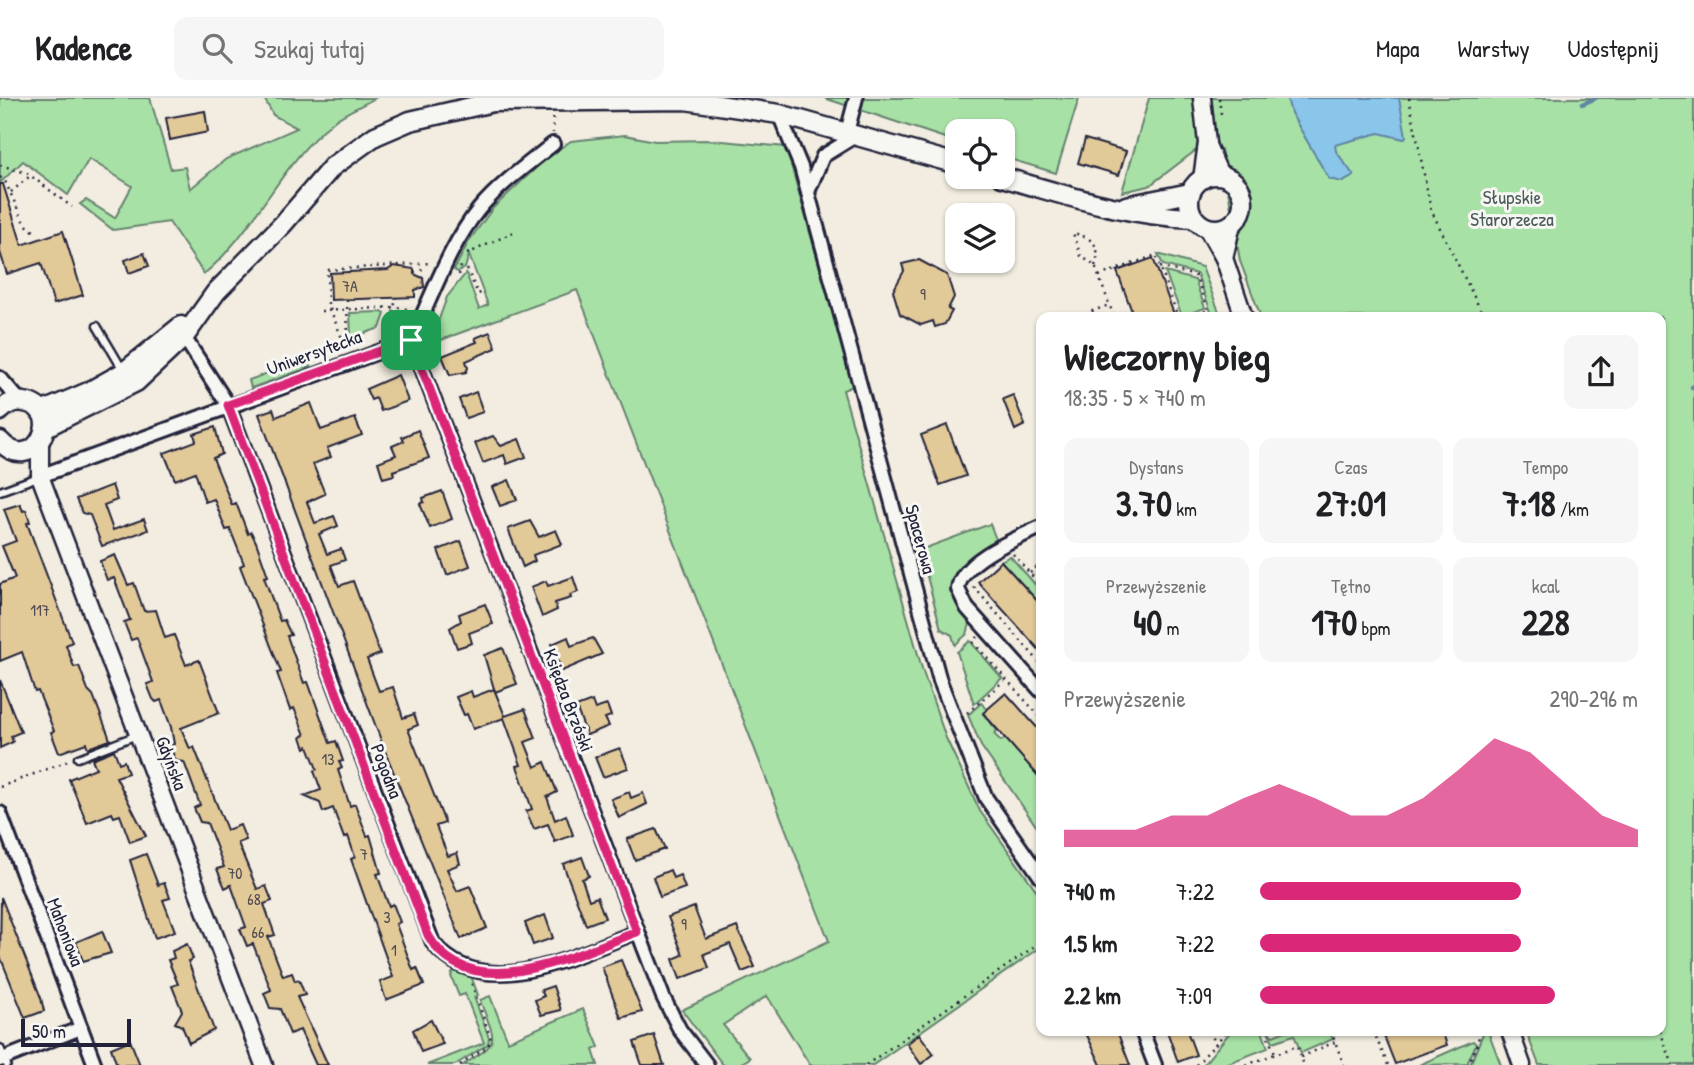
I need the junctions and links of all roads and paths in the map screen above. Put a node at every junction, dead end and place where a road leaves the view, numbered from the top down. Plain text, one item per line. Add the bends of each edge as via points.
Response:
1 (856, 98) edge
2 (1202, 98) edge
3 (1409, 98) edge
4 (685, 99) edge
5 (552, 101) junction
6 (779, 114) junction
7 (852, 134) junction
8 (1206, 143) junction
9 (553, 144) joint
10 (945, 161) edge
11 (1, 165) edge
12 (0, 171) edge
13 (1220, 175) junction
14 (30, 176) junction
15 (0, 177) edge
16 (1015, 180) edge
17 (1196, 186) junction
18 (10, 192) junction
19 (807, 192) junction
20 (72, 207) dead end
21 (1119, 208) junction
22 (1200, 223) junction
23 (1232, 224) junction
24 (514, 232) dead end
25 (36, 233) dead end
26 (1224, 258) junction
27 (1095, 266) junction
28 (1160, 267) junction
29 (467, 269) dead end
30 (414, 272) dead end
31 (459, 275) dead end
32 (1098, 276) junction
33 (483, 292) dead end
34 (396, 298) dead end
35 (347, 300) dead end
36 (1109, 305) junction
37 (205, 306) junction
38 (397, 307) junction
39 (407, 309) dead end
40 (347, 310) junction
41 (1208, 310) joint
42 (321, 311) dead end
43 (330, 311) junction
44 (1090, 312) edge
45 (1112, 312) edge
46 (1176, 312) edge
47 (1203, 312) edge
48 (1242, 312) edge
49 (1482, 312) edge
50 (97, 326) dead end
51 (391, 326) dead end
52 (184, 337) junction
53 (411, 340) junction
54 (124, 372) junction
55 (0, 378) edge
56 (20, 401) junction
57 (228, 405) junction
58 (0, 411) edge
59 (42, 427) junction
60 (5, 445) edge
61 (40, 476) junction
62 (0, 491) edge
63 (1036, 529) edge
64 (1010, 550) dead end
65 (1036, 568) edge
66 (1030, 573) junction
67 (1036, 580) edge
68 (969, 582) dead end
69 (986, 629) junction
70 (1036, 658) edge
71 (1006, 679) junction
72 (1036, 685) edge
73 (1036, 712) edge
74 (964, 715) dead end
75 (139, 735) junction
76 (78, 758) joint
77 (0, 787) edge
78 (0, 813) edge
79 (1036, 870) edge
80 (637, 932) junction
81 (1036, 946) edge
82 (468, 973) dead end
83 (81, 1028) junction
84 (1144, 1036) edge
85 (1212, 1036) edge
86 (1223, 1036) edge
87 (1267, 1036) edge
88 (1333, 1036) edge
89 (1375, 1036) edge
90 (1478, 1036) edge
91 (1512, 1036) edge
92 (1662, 1036) edge
93 (1335, 1042) junction
94 (1216, 1045) junction
95 (1275, 1054) junction
96 (1301, 1057) junction
97 (3, 1058) edge
98 (95, 1065) edge
99 (264, 1065) edge
100 (460, 1065) edge
101 (707, 1065) edge
102 (866, 1065) edge
103 (1155, 1065) edge
104 (1196, 1065) edge
105 (1245, 1065) edge
106 (1304, 1065) edge
107 (1344, 1065) edge
108 (1388, 1065) edge
109 (1468, 1065) edge
110 (1522, 1065) edge
111 (1673, 1065) edge

1 - 7 street
2 - 8 street
3 - 49 path via 1431,210
4 - 5 main road
4 - 6 main road
5 - 9 path
5 - 37 main road via 493,102 410,121 375,136 332,167
6 - 7 main road
6 - 19 street, Spacerowa
7 - 10 main road
7 - 19 street via 823,156
8 - 13 street
8 - 17 street
9 - 53 street via 479,209
11 - 12 path
11 - 14 path
13 - 17 main road
13 - 23 main road via 1241,191 1242,210
14 - 18 path
14 - 20 path
15 - 18 path
16 - 21 main road
17 - 21 main road
17 - 22 main road via 1189,201
18 - 25 path via 24,223
19 - 79 street, Spacerowa via 940,681 986,798
21 - 22 main road
22 - 23 main road via 1216,230
22 - 26 street
23 - 26 street
24 - 31 path via 469,251
26 - 48 street
27 - 27 path via 1081,257 1073,233 1094,243 1098,253
27 - 32 path
28 - 32 path via 1156,255
28 - 41 path via 1196,276
28 - 46 path
29 - 33 path via 478,294
30 - 43 path via 431,263 327,270
32 - 36 path
34 - 38 path
35 - 40 path
36 - 44 path
36 - 45 path
37 - 52 main road
37 - 54 main road
38 - 39 path
38 - 40 path
38 - 51 path
40 - 43 path
40 - 43 path via 346,343
41 - 47 path
42 - 43 path
50 - 54 lane
52 - 57 street, Pogodna
52 - 59 main road via 136,382
53 - 57 street, Uniwersytecka
53 - 80 street, Księdza Brzóski
54 - 59 main road
55 - 56 street
56 - 58 main road
56 - 59 main road via 28,402
57 - 61 street, Uniwersytecka
57 - 80 street, Pogodna via 432,943 469,968 520,972
59 - 60 main road via 25,452
59 - 61 street, Gdyńska
60 - 61 street, Gdyńska
61 - 62 lane
61 - 75 street, Gdyńska
63 - 69 street via 996,548 959,583 962,602
64 - 66 path
65 - 66 path
66 - 67 path
68 - 70 path
69 - 71 path via 973,642
69 - 72 street
71 - 73 path
71 - 74 path
75 - 76 lane
75 - 99 street, Gdyńska
76 - 77 path
78 - 83 street, Mahoniowa
80 - 101 street, Księdza Brzóski via 680,1030
81 - 102 path
82 - 100 path via 491,1039
83 - 97 street
83 - 98 street, Mahoniowa
84 - 103 street
85 - 94 path
86 - 94 path
87 - 95 path
88 - 93 path
89 - 108 path
90 - 109 path
91 - 110 street
92 - 111 path
93 - 96 path
93 - 107 path
94 - 104 path
95 - 96 path via 1297,1046
95 - 105 path
96 - 106 path

